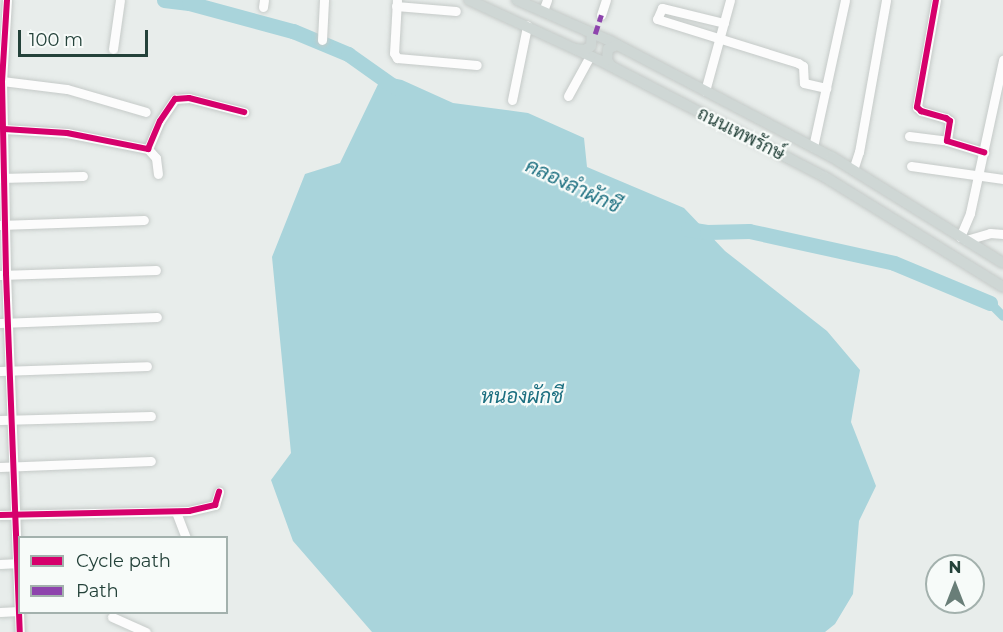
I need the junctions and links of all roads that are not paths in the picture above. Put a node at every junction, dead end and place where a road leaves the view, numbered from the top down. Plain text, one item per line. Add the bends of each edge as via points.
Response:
1 (7, 0) edge
2 (120, 0) edge
3 (324, 0) edge
4 (469, 0) edge
5 (518, 0) edge
6 (547, 0) edge
7 (606, 0) edge
8 (730, 0) edge
9 (845, 0) edge
10 (886, 0) edge
11 (936, 0) edge
12 (397, 3) edge
13 (456, 11) dead end
14 (543, 11) junction
15 (601, 15) dead end
16 (724, 23) junction
17 (527, 26) junction
18 (592, 33) junction
19 (720, 38) junction
20 (322, 40) dead end
21 (617, 45) junction
22 (113, 49) dead end
23 (576, 49) junction
24 (590, 56) junction
25 (1003, 60) edge
26 (477, 64) dead end
27 (611, 66) junction
28 (2, 81) junction
29 (826, 88) junction
30 (705, 91) junction
31 (568, 96) dead end
32 (513, 100) dead end
33 (146, 112) dead end
34 (244, 112) dead end
35 (4, 129) junction
36 (909, 136) dead end
37 (947, 141) junction
38 (813, 147) junction
39 (148, 149) junction
40 (984, 152) junction
41 (911, 166) dead end
42 (853, 170) junction
43 (158, 174) dead end
44 (978, 175) junction
45 (82, 176) dead end
46 (2, 178) edge
47 (1003, 179) edge
48 (144, 220) dead end
49 (3, 225) edge
50 (1003, 234) edge
51 (963, 238) junction
52 (1003, 263) edge
53 (156, 270) dead end
54 (3, 275) edge
55 (1003, 287) edge
56 (157, 317) dead end
57 (4, 323) edge
58 (147, 366) dead end
59 (4, 371) edge
60 (151, 416) dead end
61 (0, 420) edge
62 (11, 420) junction
63 (151, 461) dead end
64 (12, 466) junction
65 (0, 467) edge
66 (219, 492) dead end
67 (176, 512) junction
68 (0, 515) edge
69 (15, 515) junction
70 (186, 536) edge
71 (18, 563) edge
72 (0, 564) edge
73 (18, 611) edge
74 (0, 612) edge
75 (19, 614) edge
76 (112, 617) dead end
77 (20, 632) edge
78 (146, 632) edge

1 - 28 street
2 - 22 street
3 - 20 street
4 - 17 main road, ถนนเทพรักษ์
5 - 14 main road, ถนนเทพรักษ์
6 - 14 street
7 - 15 street
8 - 16 street
9 - 29 street
10 - 42 street
11 - 37 street via 917,107 950,121
12 - 13 street
12 - 26 street via 397,58
14 - 18 main road, ถนนเทพรักษ์
16 - 19 street
16 - 19 street via 662,8 658,18
17 - 23 main road, ถนนเทพรักษ์
17 - 32 street
18 - 21 main road, ถนนเทพรักษ์
18 - 23 main road via 591,46
19 - 29 street via 801,64 804,83
19 - 30 street
21 - 27 main road via 608,49
21 - 30 main road, ถนนเทพรักษ์
23 - 24 main road, ถนนเทพรักษ์
24 - 27 main road, ถนนเทพรักษ์
24 - 31 street
25 - 40 street
27 - 55 main road, ถนนเทพรักษ์ via 825,177
28 - 33 street via 68,89
28 - 35 street
29 - 38 street
30 - 38 main road, ถนนเทพรักษ์
34 - 39 street via 189,98 175,99
35 - 39 street via 67,133
35 - 46 street
36 - 37 street
37 - 40 street
38 - 42 main road, ถนนเทพรักษ์
39 - 43 street via 156,158
40 - 44 street
41 - 44 street
42 - 51 main road, ถนนเทพรักษ์
44 - 47 street
44 - 51 street
45 - 46 street
46 - 49 street
48 - 49 street
49 - 54 street
50 - 51 street
51 - 52 main road, ถนนเทพรักษ์
53 - 54 street
54 - 57 street
56 - 57 street
57 - 59 street
58 - 59 street
59 - 62 street
60 - 62 street
61 - 62 street
62 - 64 street
63 - 64 street
64 - 65 street
64 - 69 street
66 - 67 street via 217,503 211,508
67 - 69 street
67 - 70 street
68 - 69 street
69 - 71 street
71 - 72 street
73 - 74 street
75 - 77 street
76 - 78 street

